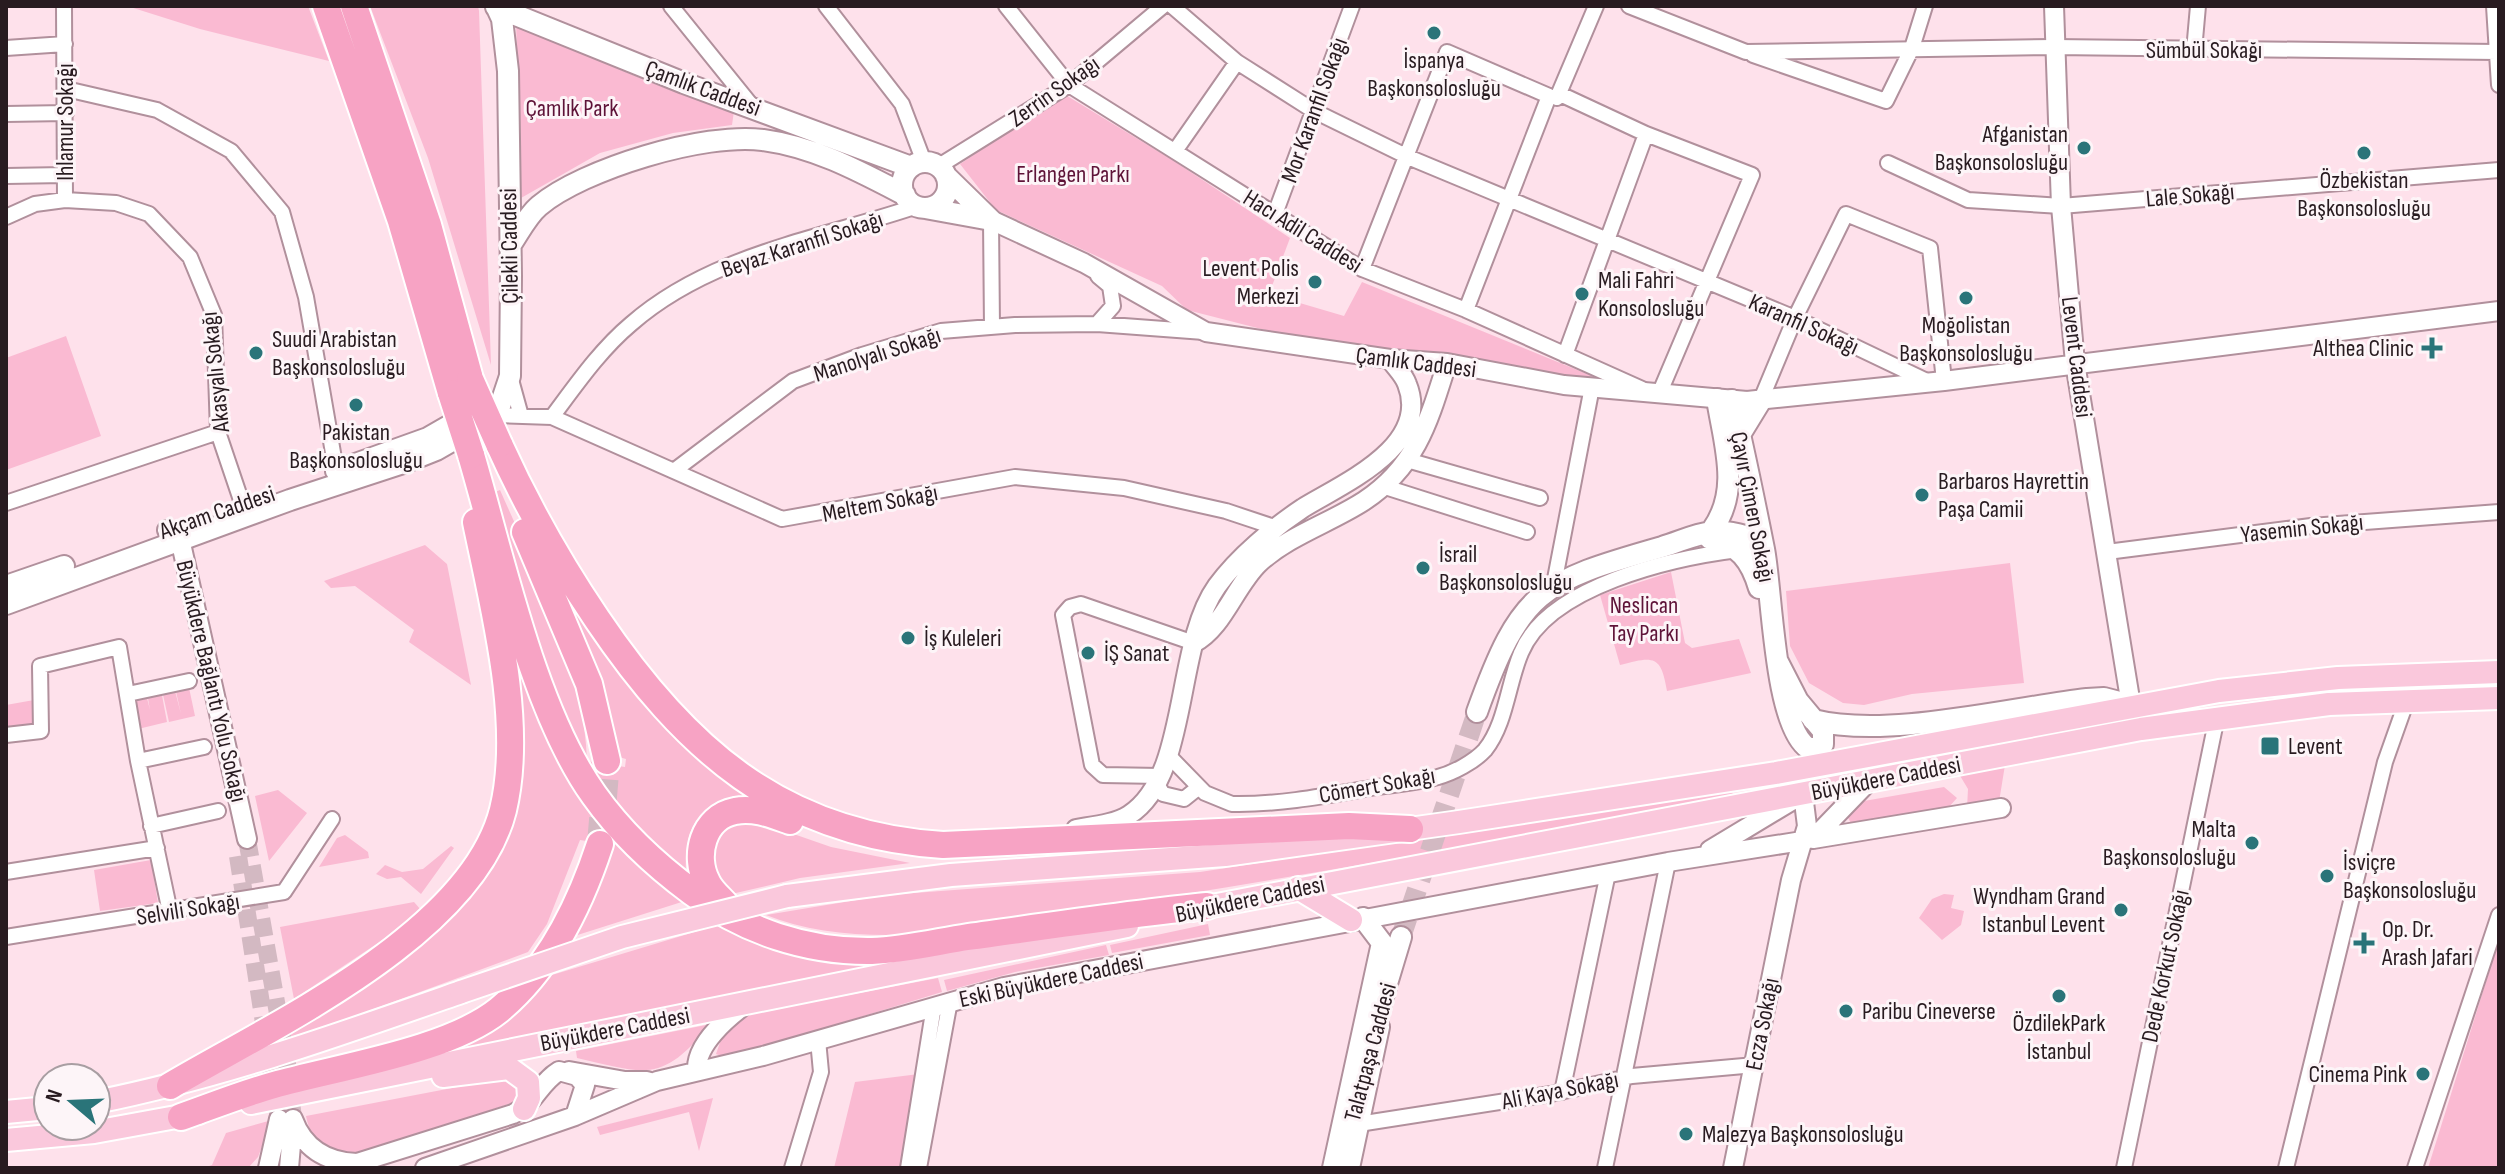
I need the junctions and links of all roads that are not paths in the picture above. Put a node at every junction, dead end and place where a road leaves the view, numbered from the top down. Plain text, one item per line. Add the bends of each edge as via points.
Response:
1 (64, 6) edge
2 (326, 6) edge
3 (354, 6) edge
4 (496, 6) edge
5 (671, 6) edge
6 (826, 6) edge
7 (1006, 6) edge
8 (1163, 6) edge
9 (1172, 6) edge
10 (1352, 6) edge
11 (1596, 6) edge
12 (1629, 6) edge
13 (1925, 6) edge
14 (2054, 6) edge
15 (2198, 6) edge
16 (2494, 6) edge
17 (65, 44) junction
18 (2054, 47) junction
19 (6, 48) edge
20 (1912, 48) junction
21 (2194, 51) junction
22 (1746, 52) junction
23 (2497, 52) junction
24 (1237, 62) junction
25 (1069, 85) junction
26 (2499, 85) edge
27 (66, 89) junction
28 (1555, 95) junction
29 (751, 105) junction
30 (1314, 111) junction
31 (66, 113) junction
32 (6, 114) edge
33 (1646, 134) junction
34 (1175, 151) junction
35 (1408, 157) junction
36 (1888, 163) dead end
37 (930, 168) junction
38 (2499, 170) edge
39 (65, 175) junction
40 (6, 176) edge
41 (65, 200) junction
42 (1509, 202) junction
43 (916, 203) junction
44 (2061, 206) junction
45 (502, 207) junction
46 (538, 207) junction
47 (1275, 214) junction
48 (6, 217) edge
49 (991, 220) junction
50 (1606, 242) junction
51 (510, 246) junction
52 (1084, 263) junction
53 (1362, 269) junction
54 (1706, 282) junction
55 (1466, 310) junction
56 (2499, 311) edge
57 (1795, 318) junction
58 (1097, 324) junction
59 (992, 327) junction
60 (1206, 332) junction
61 (1565, 355) junction
62 (1390, 359) junction
63 (1447, 363) junction
64 (2075, 363) junction
65 (510, 376) junction
66 (1937, 382) junction
67 (461, 386) junction
68 (1592, 387) junction
69 (1652, 391) junction
70 (1724, 399) junction
71 (1760, 402) junction
72 (497, 415) junction
73 (521, 416) junction
74 (552, 417) junction
75 (218, 432) junction
76 (1741, 433) junction
77 (1395, 443) junction
78 (432, 444) junction
79 (481, 450) junction
80 (1407, 460) junction
81 (336, 470) junction
82 (675, 470) junction
83 (1382, 486) junction
84 (1540, 498) dead end
85 (6, 503) edge
86 (242, 503) junction
87 (2499, 512) edge
88 (1277, 528) junction
89 (1712, 530) junction
90 (1527, 532) dead end
91 (172, 537) junction
92 (1295, 538) junction
93 (1686, 540) junction
94 (1739, 550) junction
95 (2107, 552) junction
96 (1766, 566) junction
97 (1554, 584) junction
98 (6, 586) edge
99 (6, 603) edge
100 (1769, 619) junction
101 (1194, 643) junction
102 (1778, 662) junction
103 (2499, 672) edge
104 (189, 681) dead end
105 (128, 694) junction
106 (2499, 698) edge
107 (2407, 700) junction
108 (2131, 705) junction
109 (1477, 712) tunnel mouth
110 (2217, 717) junction
111 (1813, 720) junction
112 (1795, 734) junction
113 (6, 735) edge
114 (204, 747) dead end
115 (1168, 755) junction
116 (138, 761) junction
117 (607, 761) tunnel mouth
118 (1776, 773) junction
119 (1159, 781) junction
120 (1869, 781) junction
121 (1199, 787) junction
122 (1803, 794) junction
123 (2001, 808) dead end
124 (218, 811) dead end
125 (332, 819) dead end
126 (151, 826) junction
127 (1410, 829) junction
128 (242, 840) tunnel mouth
129 (1808, 840) junction
130 (910, 843) junction
131 (600, 844) tunnel mouth
132 (943, 845) junction
133 (157, 848) junction
134 (1693, 858) junction
135 (1668, 862) junction
136 (6, 872) edge
137 (1608, 873) junction
138 (1298, 888) junction
139 (1207, 906) junction
140 (170, 912) junction
141 (2499, 915) edge
142 (1357, 919) junction
143 (755, 928) junction
144 (6, 937) edge
145 (1401, 937) tunnel mouth
146 (748, 1003) junction
147 (942, 1003) junction
148 (1381, 1009) junction
149 (818, 1040) junction
150 (1755, 1065) junction
151 (399, 1071) junction
152 (568, 1071) junction
153 (697, 1071) junction
154 (1622, 1078) junction
155 (657, 1081) junction
156 (170, 1086) junction
157 (1562, 1092) junction
158 (112, 1099) edge
159 (524, 1109) junction
160 (32, 1110) edge
161 (6, 1112) edge
162 (575, 1116) junction
163 (181, 1117) junction
164 (286, 1119) junction
165 (1365, 1123) dead end
166 (6, 1140) edge
167 (268, 1168) edge
168 (289, 1168) edge
169 (425, 1168) edge
170 (792, 1168) edge
171 (908, 1168) edge
172 (919, 1168) edge
173 (1336, 1168) edge
174 (1349, 1168) edge
175 (1605, 1168) edge
176 (1733, 1168) edge
177 (2124, 1168) edge
178 (2286, 1168) edge
179 (2415, 1168) edge

1 - 17 street, Ihlamur Sokağı
2 - 67 highway
3 - 67 highway via 428,225
4 - 29 main road, Çamlık Caddesi
4 - 45 main road, Çilekli Caddesi via 508,71
5 - 29 street
6 - 37 street via 902,104
7 - 25 street, Hacı Adil Caddesi
8 - 25 street, Zerrin Sokağı
9 - 24 street, Karanfil Sokağı
10 - 30 street, Mor Karanfil Sokağı
11 - 28 street
12 - 22 street, Sümbül Sokağı
13 - 20 street
14 - 18 street, Levent Caddesi
15 - 21 street
16 - 23 street
17 - 19 street, Ihlamur Sokağı
17 - 27 street, Ihlamur Sokağı
18 - 20 street, Sümbül Sokağı
18 - 21 street, Sümbül Sokağı
18 - 44 street, Levent Caddesi
20 - 22 street, Sümbül Sokağı
20 - 22 street, Sümbül Sokağı via 1886,101
21 - 23 street, Sümbül Sokağı
23 - 26 street
24 - 30 street, Karanfil Sokağı
24 - 34 street
25 - 34 street, Hacı Adil Caddesi
25 - 37 street, Zerrin Sokağı
27 - 31 street, Ihlamur Sokağı
27 - 81 street via 157,110 231,151 282,212 306,297
28 - 33 street
28 - 35 street via 1447,52
28 - 42 street
29 - 37 main road, Çamlık Caddesi
30 - 35 street, Karanfil Sokağı
30 - 47 street, Mor Karanfil Sokağı
31 - 32 street
31 - 39 street, Ihlamur Sokağı
33 - 50 street
33 - 54 street via 1752,175
34 - 47 street, Hacı Adil Caddesi
35 - 42 street, Karanfil Sokağı
35 - 53 street
36 - 44 street, Lale Sokağı via 1968,200
37 - 43 main road via 902,183
37 - 43 main road via 944,197
37 - 49 main road, Çamlık Caddesi
38 - 44 street, Lale Sokağı
39 - 40 street
39 - 41 street, Ihlamur Sokağı
41 - 48 street, Akasyalı Sokağı via 35,204
41 - 75 street, Akasyalı Sokağı via 116,203 149,214 190,257 214,315
42 - 50 street, Karanfil Sokağı
42 - 55 street
43 - 46 main road, Çamlık Caddesi via 845,163 762,139 668,149 578,181
43 - 49 main road, Çamlık Caddesi
43 - 74 street, Beyaz Karanfil Sokağı via 758,253 694,280 631,323
44 - 64 street, Levent Caddesi
45 - 46 main road
45 - 51 main road, Çilekli Caddesi
45 - 78 main road, Çilekli Caddesi via 496,379 491,395
46 - 51 main road, Çamlık Caddesi
47 - 53 street, Hacı Adil Caddesi
49 - 52 street, Çamlık Caddesi
49 - 59 street
50 - 54 street, Karanfil Sokağı
50 - 61 street
51 - 65 main road, Çilekli Caddesi
52 - 58 street via 1110,286 1113,306
52 - 60 street, Çamlık Caddesi
53 - 55 street, Hacı Adil Caddesi
54 - 57 street, Karanfil Sokağı
54 - 69 street
55 - 61 street, Hacı Adil Caddesi
56 - 64 street
57 - 66 street, Karanfil Sokağı
57 - 66 street via 1846,214 1930,248
57 - 71 street
58 - 59 street, Manolyalı Sokağı
58 - 60 street, Manolyalı Sokağı
59 - 82 street, Manolyalı Sokağı via 941,331 793,381
60 - 62 street, Çamlık Caddesi
61 - 69 street, Hacı Adil Caddesi
62 - 63 street, Çamlık Caddesi
62 - 77 street via 1407,383 1411,402 1405,429
63 - 68 street, Çamlık Caddesi
63 - 80 street via 1426,432
64 - 66 street
64 - 95 street, Levent Caddesi
65 - 72 main road, Çilekli Caddesi
65 - 73 street
66 - 71 street, Çamlık Caddesi
67 - 79 highway, bridge
68 - 69 street, Çamlık Caddesi
68 - 97 street
69 - 70 street, Çamlık Caddesi
70 - 71 street, Çamlık Caddesi
70 - 76 main road, Çayır Çimen Sokağı
70 - 89 main road via 1730,491
71 - 76 main road
72 - 73 street, Meltem Sokağı
72 - 78 main road
73 - 74 street, Meltem Sokağı
74 - 82 street, Meltem Sokağı
75 - 85 street
75 - 86 street, Akasyalı Sokağı
76 - 96 main road, Çayır Çimen Sokağı
77 - 80 street
77 - 88 street via 1351,482
78 - 81 main road, Akçam Caddesi
78 - 91 main road, Akçam Caddesi
79 - 117 highway via 589,684
79 - 130 highway via 633,673 688,735 766,795 858,832
79 - 143 highway via 542,686 592,792 653,863 722,913
79 - 156 highway via 510,730 505,796 490,847 450,903 397,946
80 - 83 street
80 - 84 street
81 - 86 main road, Akçam Caddesi
82 - 88 street, Meltem Sokağı via 782,519 1015,477 1124,488
83 - 90 street
83 - 92 street
86 - 91 main road, Akçam Caddesi
87 - 95 street, Yasemin Sokağı via 2311,526
88 - 92 street
88 - 101 street via 1217,586
89 - 93 main road
89 - 96 main road via 1745,536 1762,553
91 - 98 main road, Akçam Caddesi
91 - 99 main road, Akçam Caddesi
91 - 128 street
92 - 101 street via 1260,562 1233,593 1208,636
93 - 94 main road via 1712,539
93 - 97 main road
94 - 100 main road via 1754,572
94 - 121 street, Cömert Sokağı via 1616,581 1554,610 1521,651 1484,750 1438,777 1247,805 1218,801
95 - 108 street, Levent Caddesi
96 - 100 main road, Çayır Çimen Sokağı
97 - 109 main road via 1507,635
100 - 102 main road, Çayır Çimen Sokağı
101 - 115 street
101 - 119 street via 1081,604 1063,615 1092,765 1103,775
102 - 111 main road, Çayır Çimen Sokağı
102 - 112 main road, Çayır Çimen Sokağı
103 - 108 main road, Büyükdere Caddesi via 2338,678
104 - 105 street
105 - 113 street via 119,647 40,666 41,731
105 - 116 street
106 - 107 main road, Büyükdere Caddesi
107 - 110 main road, Büyükdere Caddesi
107 - 178 street via 2385,762
108 - 111 main road via 2087,699 1886,725
108 - 118 main road, Büyükdere Caddesi
110 - 120 main road, Büyükdere Caddesi
110 - 177 street, Dede Korkut Sokağı
111 - 112 main road via 1823,731 1823,744 1808,748
112 - 118 main road via 1788,759
114 - 116 street
115 - 119 street
115 - 121 street, Cömert Sokağı
116 - 126 street
118 - 122 main road
118 - 127 main road, Büyükdere Caddesi
119 - 121 street via 1163,794 1184,799
119 - 132 street via 1129,815 1094,826
120 - 122 main road, Büyükdere Caddesi
120 - 129 street
122 - 129 street, Ecza Sokağı
122 - 134 street
122 - 138 main road, Büyükdere Caddesi
123 - 129 street, Eski Büyükdere Caddesi
124 - 126 street
125 - 140 street, Selvili Sokağı via 284,892
126 - 133 street
127 - 132 highway via 1349,826
127 - 156 main road, Büyükdere Caddesi, bridge via 1225,855 925,878 787,896 647,930
129 - 134 street, Eski Büyükdere Caddesi
129 - 150 street, Ecza Sokağı via 1791,880
130 - 132 highway
130 - 143 highway via 870,844 761,812 733,811 722,817 704,837 701,866 716,894
131 - 163 highway via 582,893 549,953 528,983 486,1019 453,1035
133 - 136 street
133 - 140 street
134 - 135 street, Eski Büyükdere Caddesi
135 - 137 street, Eski Büyükdere Caddesi
135 - 154 street
137 - 142 street, Eski Büyükdere Caddesi
137 - 157 street
138 - 139 main road, Büyükdere Caddesi
138 - 142 main road
139 - 143 highway via 871,951 825,948
139 - 146 main road, Büyükdere Caddesi
140 - 144 street, Selvili Sokağı
141 - 179 street
142 - 147 street, Eski Büyükdere Caddesi
142 - 173 main road via 1382,943
145 - 148 main road, Talatpaşa Caddesi
146 - 151 main road, Büyükdere Caddesi
146 - 153 street via 715,1033
147 - 149 street, Eski Büyükdere Caddesi
147 - 171 street
147 - 172 street
148 - 173 main road, Talatpaşa Caddesi
148 - 174 main road
149 - 153 street, Eski Büyükdere Caddesi
149 - 170 street via 821,1072
150 - 154 street, Ali Kaya Sokağı
150 - 176 street, Ecza Sokağı
151 - 159 main road via 442,1076 509,1068 528,1082
151 - 163 main road, Büyükdere Caddesi
152 - 155 street
152 - 159 street via 549,1077
152 - 162 street via 585,1085
153 - 155 street, Eski Büyükdere Caddesi
154 - 157 street, Ali Kaya Sokağı
154 - 175 street
155 - 162 street, Eski Büyükdere Caddesi
156 - 158 main road, Büyükdere Caddesi
157 - 165 street, Ali Kaya Sokağı
159 - 164 street via 357,1163 335,1162 315,1151
160 - 161 main road
162 - 169 street, Eski Büyükdere Caddesi
163 - 166 main road, Büyükdere Caddesi
164 - 167 street
164 - 168 street

